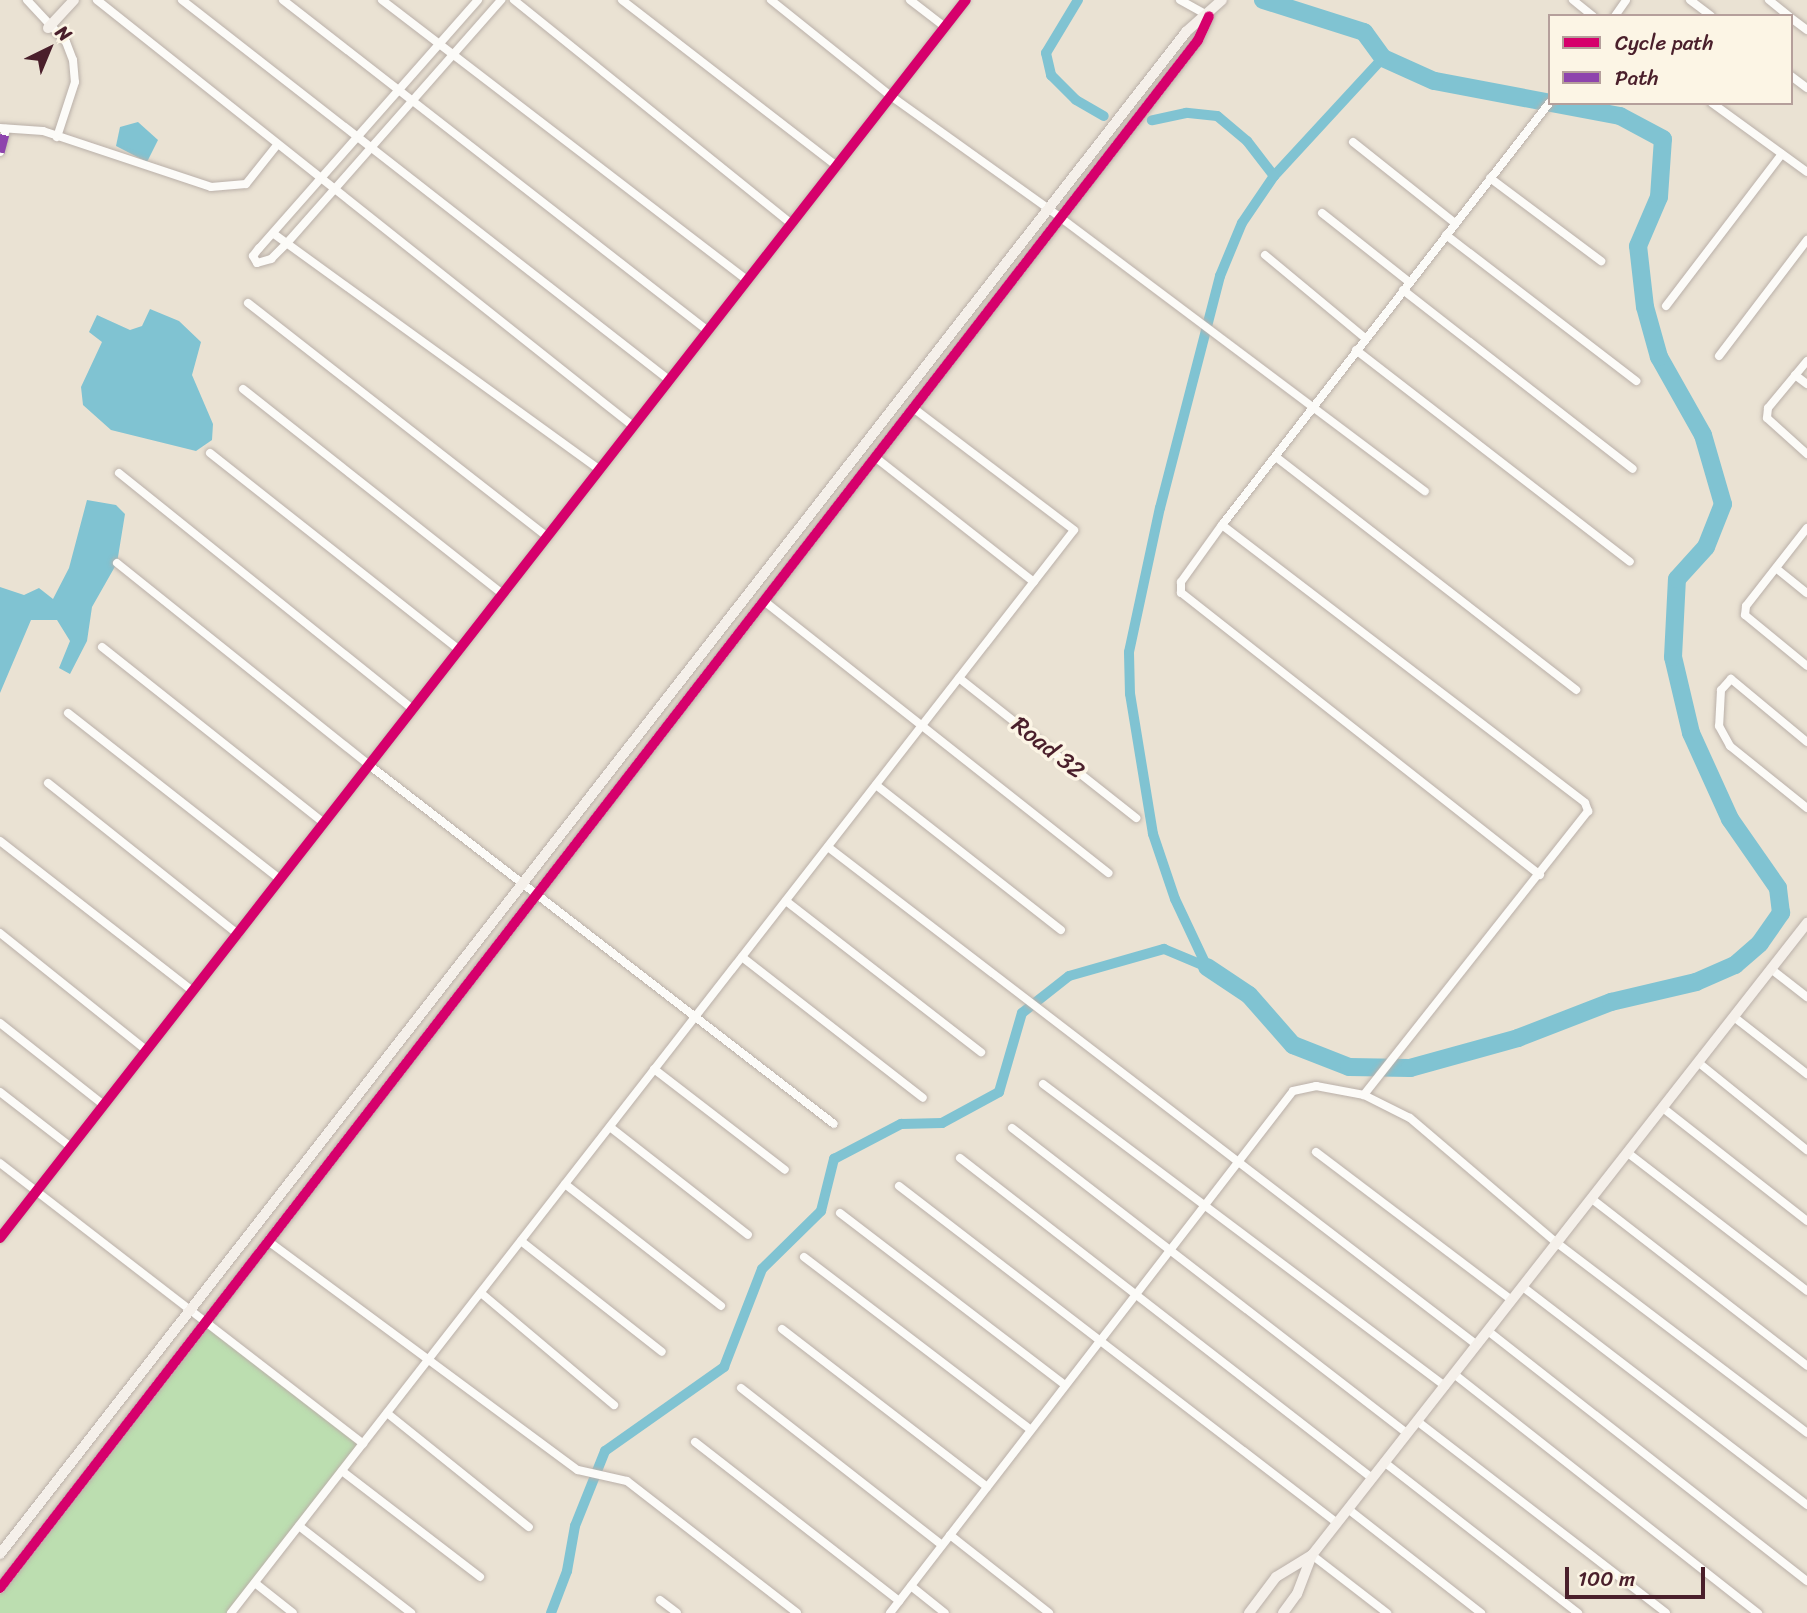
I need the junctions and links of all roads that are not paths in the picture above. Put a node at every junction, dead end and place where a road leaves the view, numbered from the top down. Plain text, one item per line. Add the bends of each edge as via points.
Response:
1 (27, 0) edge
2 (74, 0) edge
3 (97, 0) edge
4 (182, 0) edge
5 (283, 0) edge
6 (382, 0) edge
7 (478, 0) edge
8 (501, 0) edge
9 (514, 0) edge
10 (622, 0) edge
11 (772, 0) edge
12 (911, 0) edge
13 (966, 0) edge
14 (1180, 0) edge
15 (1573, 0) edge
16 (1690, 0) edge
17 (1769, 0) edge
18 (1221, 2) edge
19 (1590, 14) edge
20 (1708, 14) edge
21 (1786, 14) edge
22 (1209, 16) junction
23 (1793, 19) edge
24 (945, 27) junction
25 (48, 28) junction
26 (1807, 30) edge
27 (439, 45) junction
28 (453, 55) junction
29 (397, 93) junction
30 (891, 96) junction
31 (410, 103) junction
32 (1548, 104) edge
33 (1715, 105) edge
34 (3, 128) edge
35 (57, 136) junction
36 (357, 140) junction
37 (1353, 142) dead end
38 (277, 145) junction
39 (369, 149) junction
40 (0, 152) edge
41 (1782, 154) junction
42 (837, 166) junction
43 (1807, 172) edge
44 (1489, 178) junction
45 (321, 181) junction
46 (333, 191) junction
47 (1049, 209) junction
48 (1322, 213) dead end
49 (1059, 219) junction
50 (1455, 223) junction
51 (792, 224) junction
52 (274, 234) junction
53 (1446, 235) junction
54 (1807, 240) edge
55 (287, 243) junction
56 (1265, 255) dead end
57 (1601, 261) dead end
58 (747, 280) junction
59 (1409, 282) junction
60 (1403, 290) junction
61 (248, 303) dead end
62 (1666, 306) dead end
63 (708, 331) junction
64 (1365, 338) junction
65 (1356, 350) junction
66 (1719, 356) dead end
67 (1807, 361) edge
68 (1796, 375) junction
69 (670, 380) junction
70 (1636, 381) dead end
71 (1807, 383) edge
72 (243, 389) dead end
73 (1312, 407) junction
74 (913, 408) junction
75 (633, 426) junction
76 (210, 453) dead end
77 (1807, 454) edge
78 (875, 457) junction
79 (1276, 457) junction
80 (1633, 469) dead end
81 (600, 470) junction
82 (119, 473) dead end
83 (1425, 491) dead end
84 (1222, 525) junction
85 (1807, 528) edge
86 (547, 537) junction
87 (1630, 562) dead end
88 (117, 564) dead end
89 (1776, 569) junction
90 (1034, 582) junction
91 (1807, 593) edge
92 (503, 594) junction
93 (764, 601) junction
94 (102, 648) dead end
95 (459, 650) junction
96 (1807, 666) edge
97 (959, 678) junction
98 (1576, 690) dead end
99 (413, 709) junction
100 (68, 713) dead end
101 (923, 724) junction
102 (1807, 742) edge
103 (369, 765) junction
104 (48, 783) dead end
105 (876, 785) junction
106 (1807, 808) edge
107 (1136, 818) dead end
108 (324, 823) junction
109 (0, 841) edge
110 (828, 847) junction
111 (1109, 873) dead end
112 (1539, 876) junction
113 (280, 879) junction
114 (522, 884) junction
115 (536, 895) junction
116 (786, 901) junction
117 (1806, 927) edge
118 (1061, 930) dead end
119 (0, 933) edge
120 (238, 933) junction
121 (742, 957) junction
122 (1771, 969) junction
123 (193, 991) junction
124 (1807, 997) edge
125 (697, 1015) junction
126 (1734, 1017) junction
127 (0, 1023) edge
128 (146, 1050) junction
129 (981, 1052) dead end
130 (1699, 1063) junction
131 (654, 1069) junction
132 (1807, 1074) edge
133 (1043, 1084) dead end
134 (0, 1092) edge
135 (1364, 1095) junction
136 (923, 1098) dead end
137 (104, 1105) junction
138 (1663, 1108) junction
139 (834, 1124) dead end
140 (610, 1127) junction
141 (1012, 1128) dead end
142 (71, 1147) junction
143 (1807, 1150) edge
144 (1316, 1152) dead end
145 (1628, 1153) junction
146 (960, 1158) dead end
147 (1238, 1160) junction
148 (0, 1163) edge
149 (785, 1170) dead end
150 (565, 1184) junction
151 (899, 1186) dead end
152 (37, 1191) junction
153 (1592, 1199) junction
154 (1203, 1206) junction
155 (840, 1213) dead end
156 (1807, 1221) edge
157 (748, 1235) dead end
158 (0, 1238) edge
159 (268, 1241) junction
160 (521, 1241) junction
161 (1557, 1243) junction
162 (1168, 1251) junction
163 (804, 1257) dead end
164 (1523, 1287) junction
165 (1807, 1291) edge
166 (481, 1293) junction
167 (1134, 1296) junction
168 (1512, 1300) junction
169 (721, 1306) dead end
170 (191, 1309) junction
171 (206, 1322) junction
172 (782, 1329) dead end
173 (1488, 1331) junction
174 (1100, 1340) junction
175 (1477, 1345) junction
176 (662, 1352) dead end
177 (428, 1361) junction
178 (1807, 1366) edge
179 (1454, 1374) junction
180 (1065, 1385) junction
181 (1445, 1386) junction
182 (741, 1388) dead end
183 (614, 1405) dead end
184 (387, 1413) junction
185 (1417, 1421) junction
186 (1031, 1430) junction
187 (1407, 1433) junction
188 (1807, 1433) edge
189 (695, 1442) dead end
190 (363, 1444) junction
191 (1384, 1462) junction
192 (342, 1471) junction
193 (1372, 1478) junction
194 (987, 1487) junction
195 (1807, 1505) edge
196 (1348, 1509) junction
197 (1337, 1523) junction
198 (299, 1527) junction
199 (529, 1527) dead end
200 (950, 1535) junction
201 (942, 1545) junction
202 (0, 1554) edge
203 (1312, 1555) junction
204 (480, 1577) dead end
205 (1807, 1581) edge
206 (255, 1583) junction
207 (911, 1586) junction
208 (0, 1588) edge
209 (660, 1600) dead end
210 (899, 1601) junction
211 (231, 1613) edge
212 (293, 1613) edge
213 (411, 1613) edge
214 (677, 1613) edge
215 (797, 1613) edge
216 (890, 1613) edge
217 (945, 1613) edge
218 (1049, 1613) edge
219 (1249, 1613) edge
220 (1283, 1613) edge
221 (1387, 1613) edge
222 (1481, 1613) edge
223 (1578, 1613) edge
224 (1666, 1613) edge
225 (1758, 1613) edge

1 - 25 street
2 - 25 street
3 - 38 street
4 - 36 street
5 - 29 street
6 - 27 street
7 - 27 street
8 - 28 street
9 - 51 street
10 - 42 street
11 - 30 street
12 - 24 street
13 - 24 street
14 - 22 street
15 - 19 street
16 - 20 street
17 - 21 street
18 - 22 street
22 - 47 street via 1186,32
22 - 49 street via 1198,40
23 - 26 street
24 - 30 street
25 - 35 street via 66,42 74,60 75,82
27 - 28 street
27 - 29 street
28 - 31 street
28 - 58 street
29 - 31 street
29 - 36 street
30 - 42 street
30 - 47 street
31 - 39 street
31 - 63 street
32 - 44 street
33 - 41 street
34 - 35 street
34 - 40 street
35 - 38 street via 211,187 246,184
36 - 39 street
36 - 45 street
37 - 50 street
38 - 45 street
39 - 46 street
39 - 69 street
41 - 43 street
41 - 62 street
42 - 51 street
44 - 50 street
44 - 57 street
45 - 46 street
45 - 52 street
46 - 55 street
46 - 75 street
47 - 49 street
47 - 114 street
48 - 59 street
49 - 73 street
49 - 74 street
50 - 53 street
51 - 58 street
52 - 55 street
52 - 55 street via 253,256 257,263 271,259
53 - 59 street
53 - 70 street
54 - 66 street
55 - 81 street
56 - 64 street
58 - 63 street
59 - 60 street
60 - 64 street
60 - 80 street
61 - 86 street
63 - 69 street
64 - 65 street
65 - 73 street
65 - 87 street
67 - 68 street
68 - 71 street
68 - 77 street via 1768,408 1766,418
69 - 75 street
72 - 92 street
73 - 79 street
73 - 83 street
74 - 78 street
74 - 90 street via 1074,530
75 - 81 street
76 - 95 street
78 - 90 street
78 - 93 street
79 - 84 street
79 - 98 street
81 - 86 street
82 - 99 street
84 - 112 street via 1181,582 1181,593
84 - 112 street via 1585,803 1584,819
85 - 89 street
86 - 92 street
88 - 103 street
89 - 91 street
89 - 96 street via 1746,606 1745,615
90 - 97 street
92 - 95 street
93 - 101 street
93 - 115 street
94 - 108 street
95 - 99 street
97 - 101 street
97 - 107 street, Road 32
99 - 103 street
100 - 113 street
101 - 105 street
101 - 111 street
102 - 106 street via 1731,679 1721,690 1718,726 1730,746
103 - 108 street
103 - 114 street
104 - 120 street
105 - 110 street
105 - 118 street
108 - 113 street
109 - 123 street
110 - 116 street
110 - 147 street
112 - 135 street
113 - 120 street
114 - 115 street
114 - 170 street
115 - 125 street
115 - 159 street
116 - 121 street
116 - 129 street
117 - 122 street
119 - 128 street
120 - 123 street
121 - 125 street
121 - 136 street
122 - 124 street
122 - 126 street
123 - 128 street
125 - 131 street
125 - 139 street
126 - 130 street
126 - 132 street
127 - 137 street
128 - 137 street
130 - 138 street
130 - 143 street
131 - 140 street
131 - 149 street
133 - 154 street
134 - 142 street
135 - 147 street via 1316,1086 1293,1091
135 - 161 street via 1410,1118
137 - 142 street
138 - 145 street
138 - 156 street
140 - 150 street
140 - 157 street
141 - 162 street
142 - 152 street
144 - 168 street
145 - 153 street
145 - 165 street
146 - 167 street
147 - 154 street
147 - 175 street
148 - 152 street
150 - 160 street
150 - 169 street
151 - 174 street
152 - 158 street
152 - 170 street
153 - 161 street
153 - 178 street
154 - 162 street
154 - 181 street
155 - 180 street
159 - 171 street
159 - 177 street
160 - 166 street
160 - 176 street
161 - 164 street
161 - 188 street
162 - 167 street
162 - 187 street
163 - 186 street
164 - 168 street
164 - 195 street
166 - 177 street
166 - 183 street
167 - 174 street
167 - 193 street
168 - 173 street
170 - 171 street
170 - 202 street
171 - 190 street
171 - 208 street
172 - 194 street
173 - 175 street
173 - 205 street
174 - 180 street
174 - 197 street
175 - 179 street
177 - 184 street
177 - 215 street via 578,1470 627,1480
179 - 181 street
179 - 225 street
180 - 186 street
181 - 185 street
182 - 201 street
184 - 190 street
184 - 199 street
185 - 187 street
185 - 224 street
186 - 194 street
187 - 191 street
189 - 210 street
190 - 192 street
191 - 193 street
191 - 223 street
192 - 198 street
192 - 204 street
193 - 196 street
194 - 200 street
196 - 197 street
196 - 222 street
197 - 203 street
198 - 206 street
198 - 213 street
200 - 201 street
200 - 218 street
201 - 207 street
203 - 219 street via 1276,1577
203 - 220 street via 1297,1594
203 - 221 street
206 - 211 street
206 - 212 street
207 - 210 street
207 - 217 street
209 - 214 street
210 - 216 street

